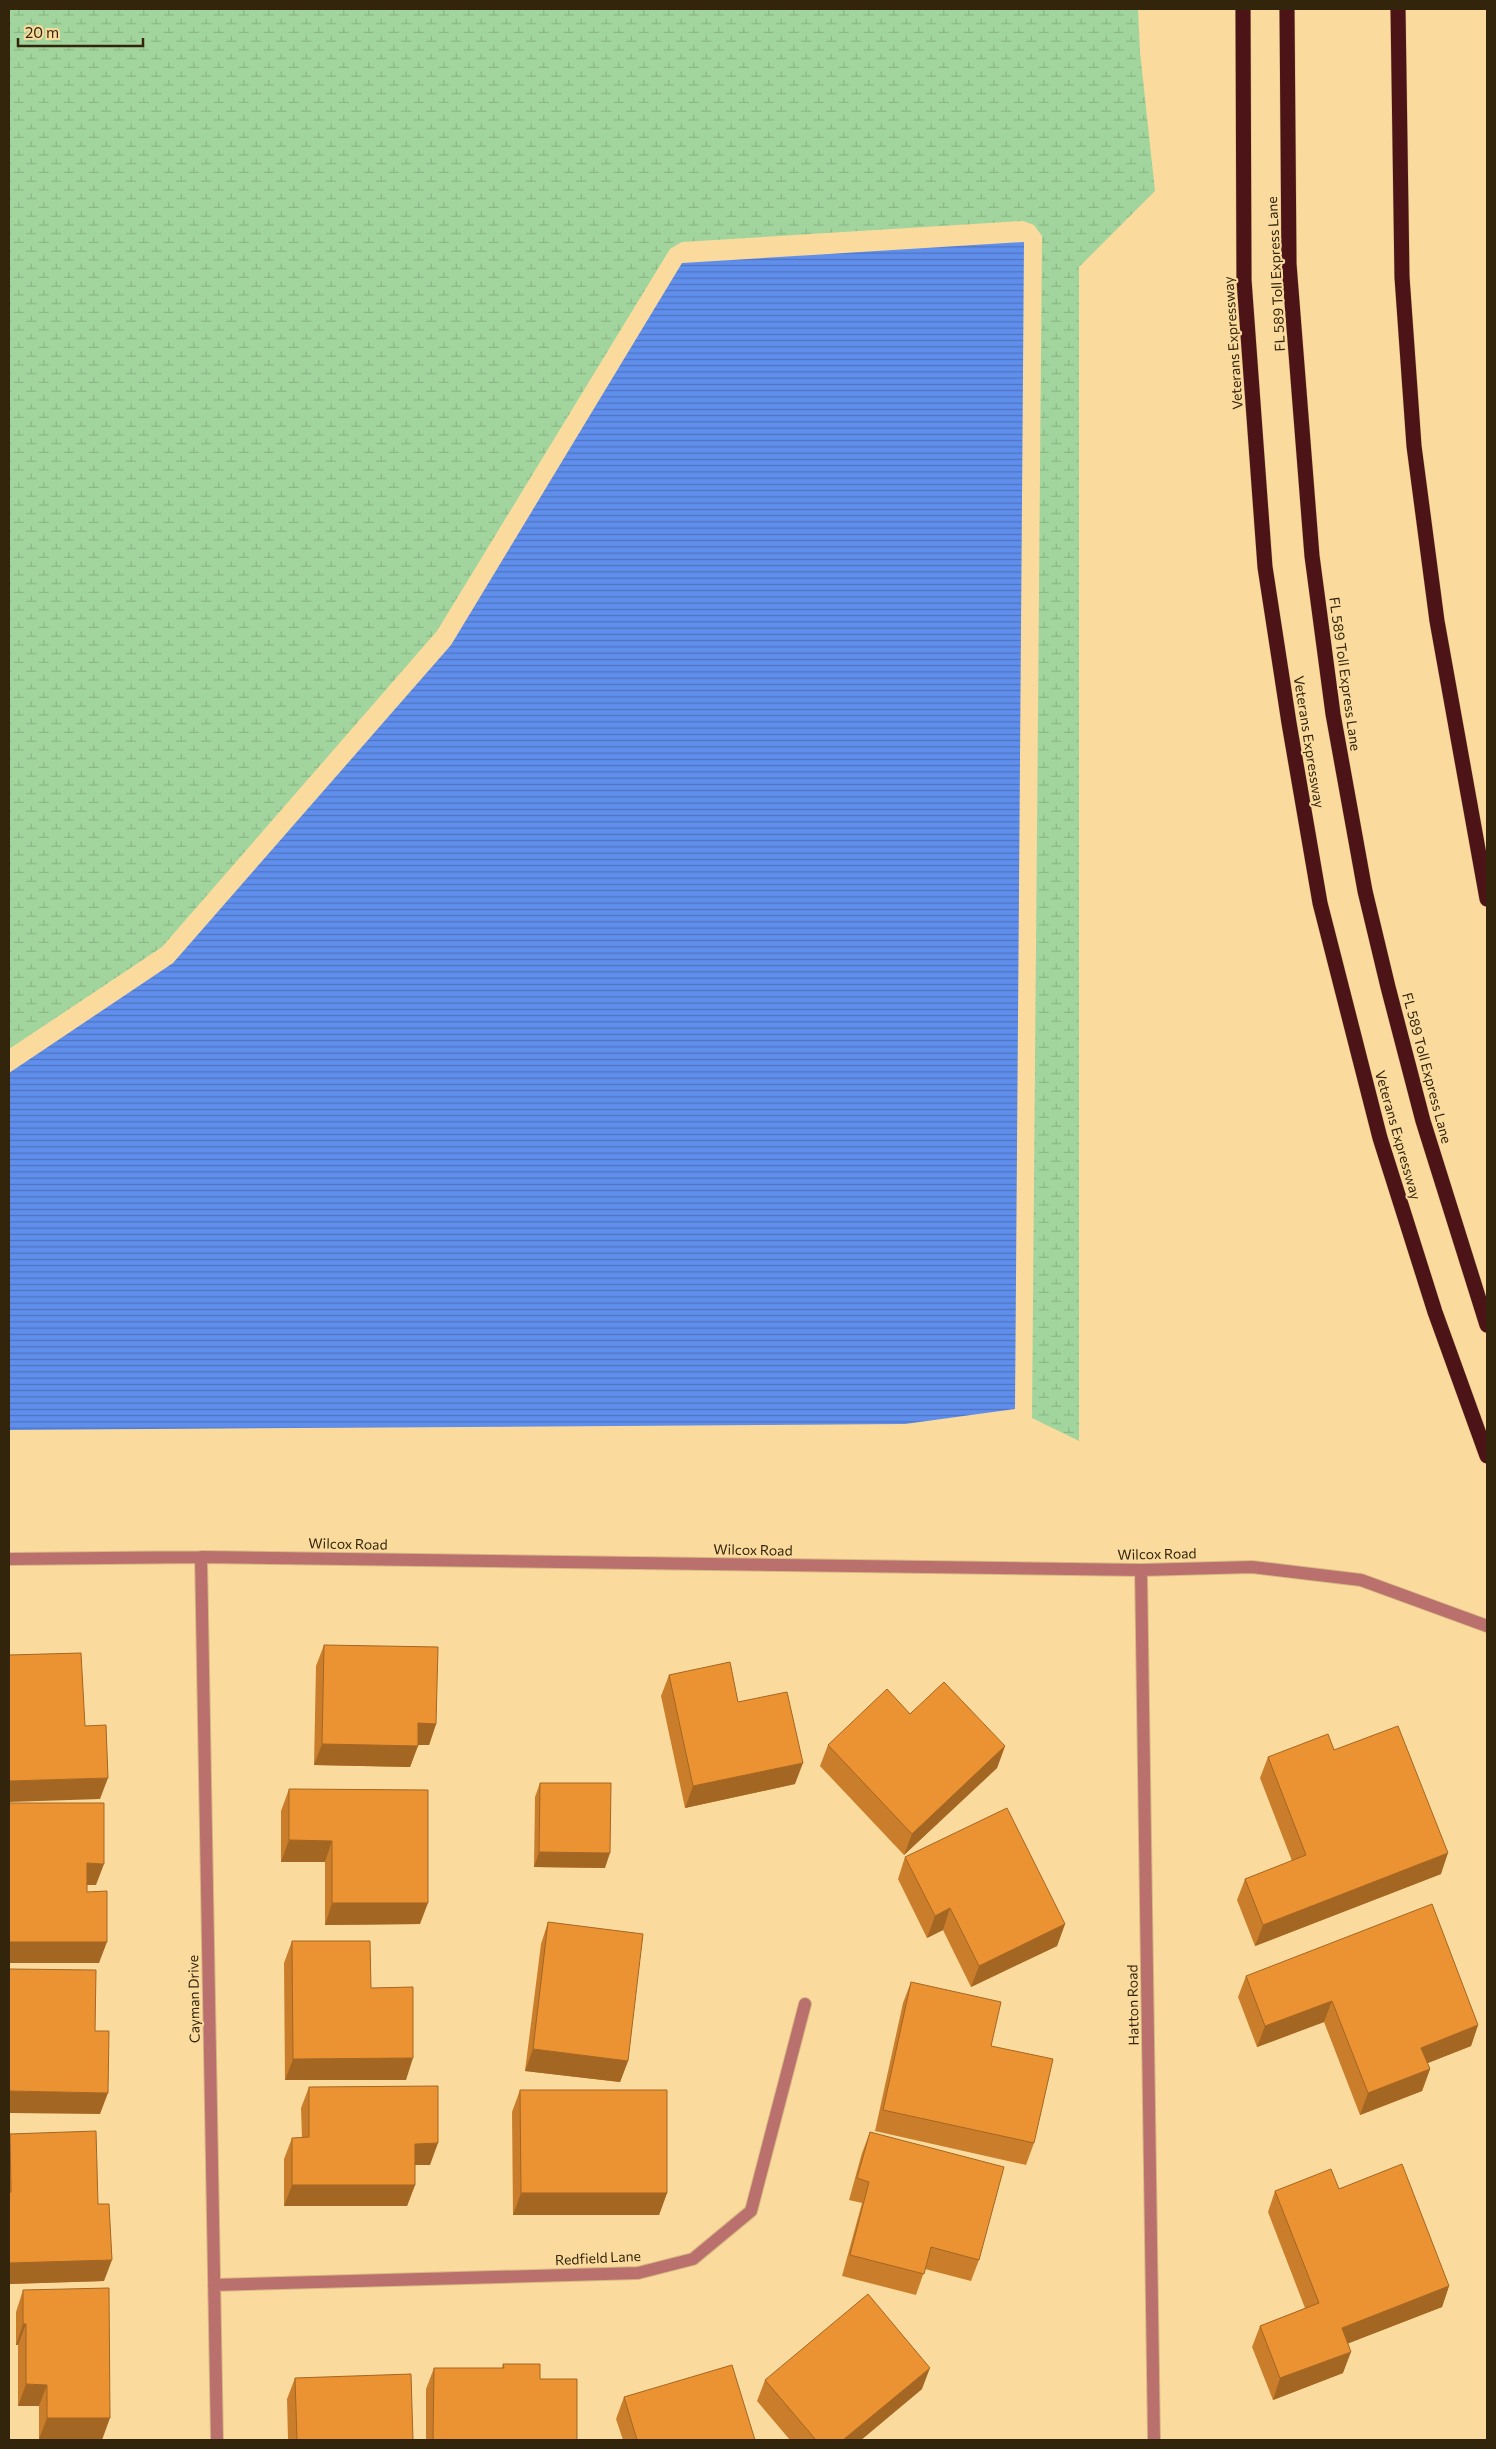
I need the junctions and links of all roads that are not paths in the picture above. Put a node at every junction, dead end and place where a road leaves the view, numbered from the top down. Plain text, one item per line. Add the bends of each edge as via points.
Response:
1 (1243, 9) edge
2 (1287, 9) edge
3 (1398, 9) edge
4 (1487, 899) edge
5 (1487, 1326) edge
6 (1487, 1456) edge
7 (201, 1557) junction
8 (9, 1559) edge
9 (1141, 1570) junction
10 (1487, 1626) edge
11 (805, 2004) dead end
12 (214, 2285) junction
13 (217, 2440) edge
14 (1154, 2440) edge

1 - 6 highway, Veterans Expressway via 1244,280 1265,567 1289,723 1320,903 1380,1138 1435,1312
2 - 5 highway, FL 589 Toll Express Lane via 1289,264 1312,556 1333,714 1365,891 1388,986 1423,1121
3 - 4 highway via 1402,277 1414,446 1437,621
7 - 8 street, Wilcox Road
7 - 9 street, Wilcox Road
7 - 12 street, Cayman Drive
9 - 10 street, Wilcox Road via 1252,1567 1361,1580
9 - 14 street, Hatton Road
11 - 12 street, Redfield Lane via 751,2211 693,2259 638,2273
12 - 13 street, Cayman Drive

